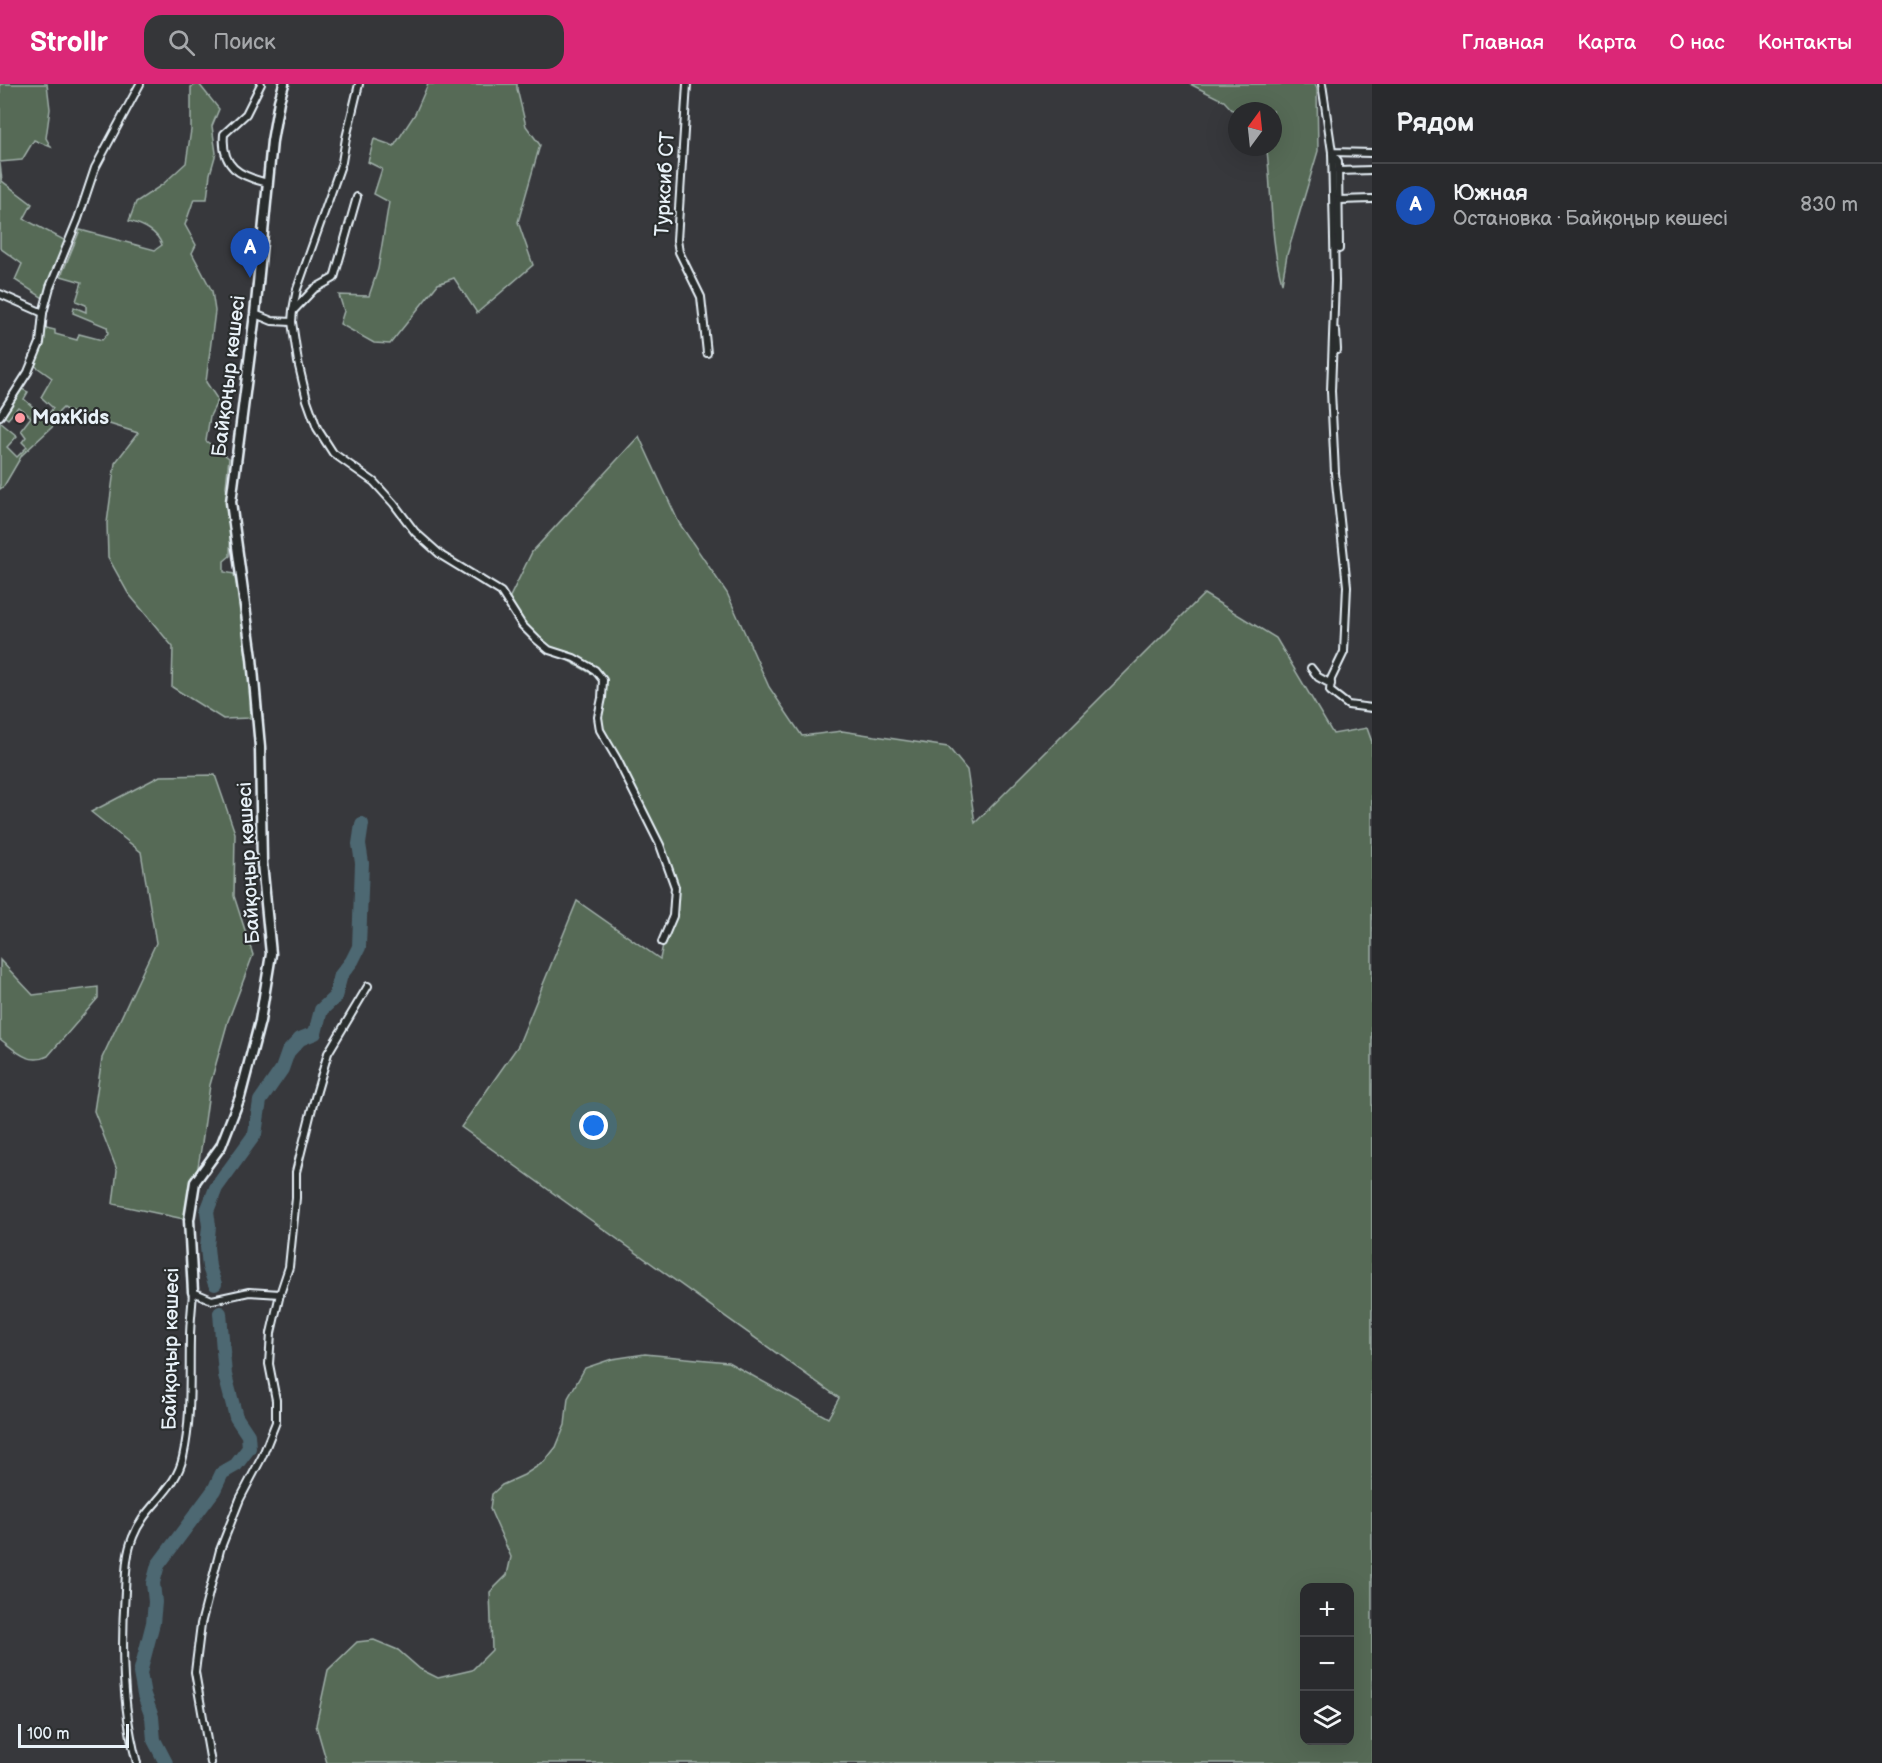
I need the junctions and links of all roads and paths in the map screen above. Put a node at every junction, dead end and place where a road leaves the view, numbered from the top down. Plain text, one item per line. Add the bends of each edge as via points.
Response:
1 (140, 84) edge
2 (261, 84) edge
3 (284, 84) edge
4 (359, 84) edge
5 (687, 84) edge
6 (1322, 84) edge
7 (1332, 152) junction
8 (1372, 153) edge
9 (1372, 170) edge
10 (1338, 171) junction
11 (268, 183) junction
12 (357, 197) dead end
13 (1372, 199) edge
14 (1339, 200) junction
15 (0, 294) edge
16 (293, 310) junction
17 (43, 313) junction
18 (255, 314) junction
19 (292, 322) junction
20 (1337, 350) dead end
21 (707, 353) dead end
22 (0, 416) edge
23 (1311, 668) dead end
24 (1331, 684) junction
25 (1372, 708) edge
26 (662, 942) dead end
27 (368, 986) dead end
28 (193, 1292) junction
29 (280, 1294) junction
30 (138, 1763) edge
31 (211, 1763) edge

1 - 17 street via 95,168
2 - 11 street via 246,114 224,134 223,146 232,167 248,178
3 - 11 street, Байқоңыр көшесі
4 - 16 street via 342,162
5 - 21 street, Турксиб СТ via 677,240 701,297
6 - 7 street
7 - 8 street
7 - 10 street via 1338,161
7 - 24 street via 1335,281 1331,391 1347,586 1344,652
9 - 10 street
10 - 14 street
11 - 18 street, Байқоңыр көшесі
12 - 16 street via 334,278 314,289
13 - 14 street
14 - 20 street
15 - 17 street
16 - 19 street
17 - 22 street via 39,343 28,372
18 - 19 street via 272,321
18 - 28 street, Байқоңыр көшесі via 231,502 260,747 262,863 271,954 260,1022 240,1097 220,1146 195,1182 189,1220
19 - 26 street via 308,400 317,428 333,453 374,482 415,532 442,556 501,592 537,640 549,650 595,670 603,680 600,730 660,845 675,887 673,916
23 - 24 street
24 - 25 street via 1330,691 1348,705
27 - 29 street via 328,1053 296,1172 289,1267
28 - 29 street via 212,1300 249,1292
28 - 30 street, Байқоңыр көшесі via 190,1401 183,1456 171,1486 133,1535 127,1556 123,1670 131,1740
29 - 31 street via 268,1364 276,1400 276,1422 220,1550 201,1624 195,1672

